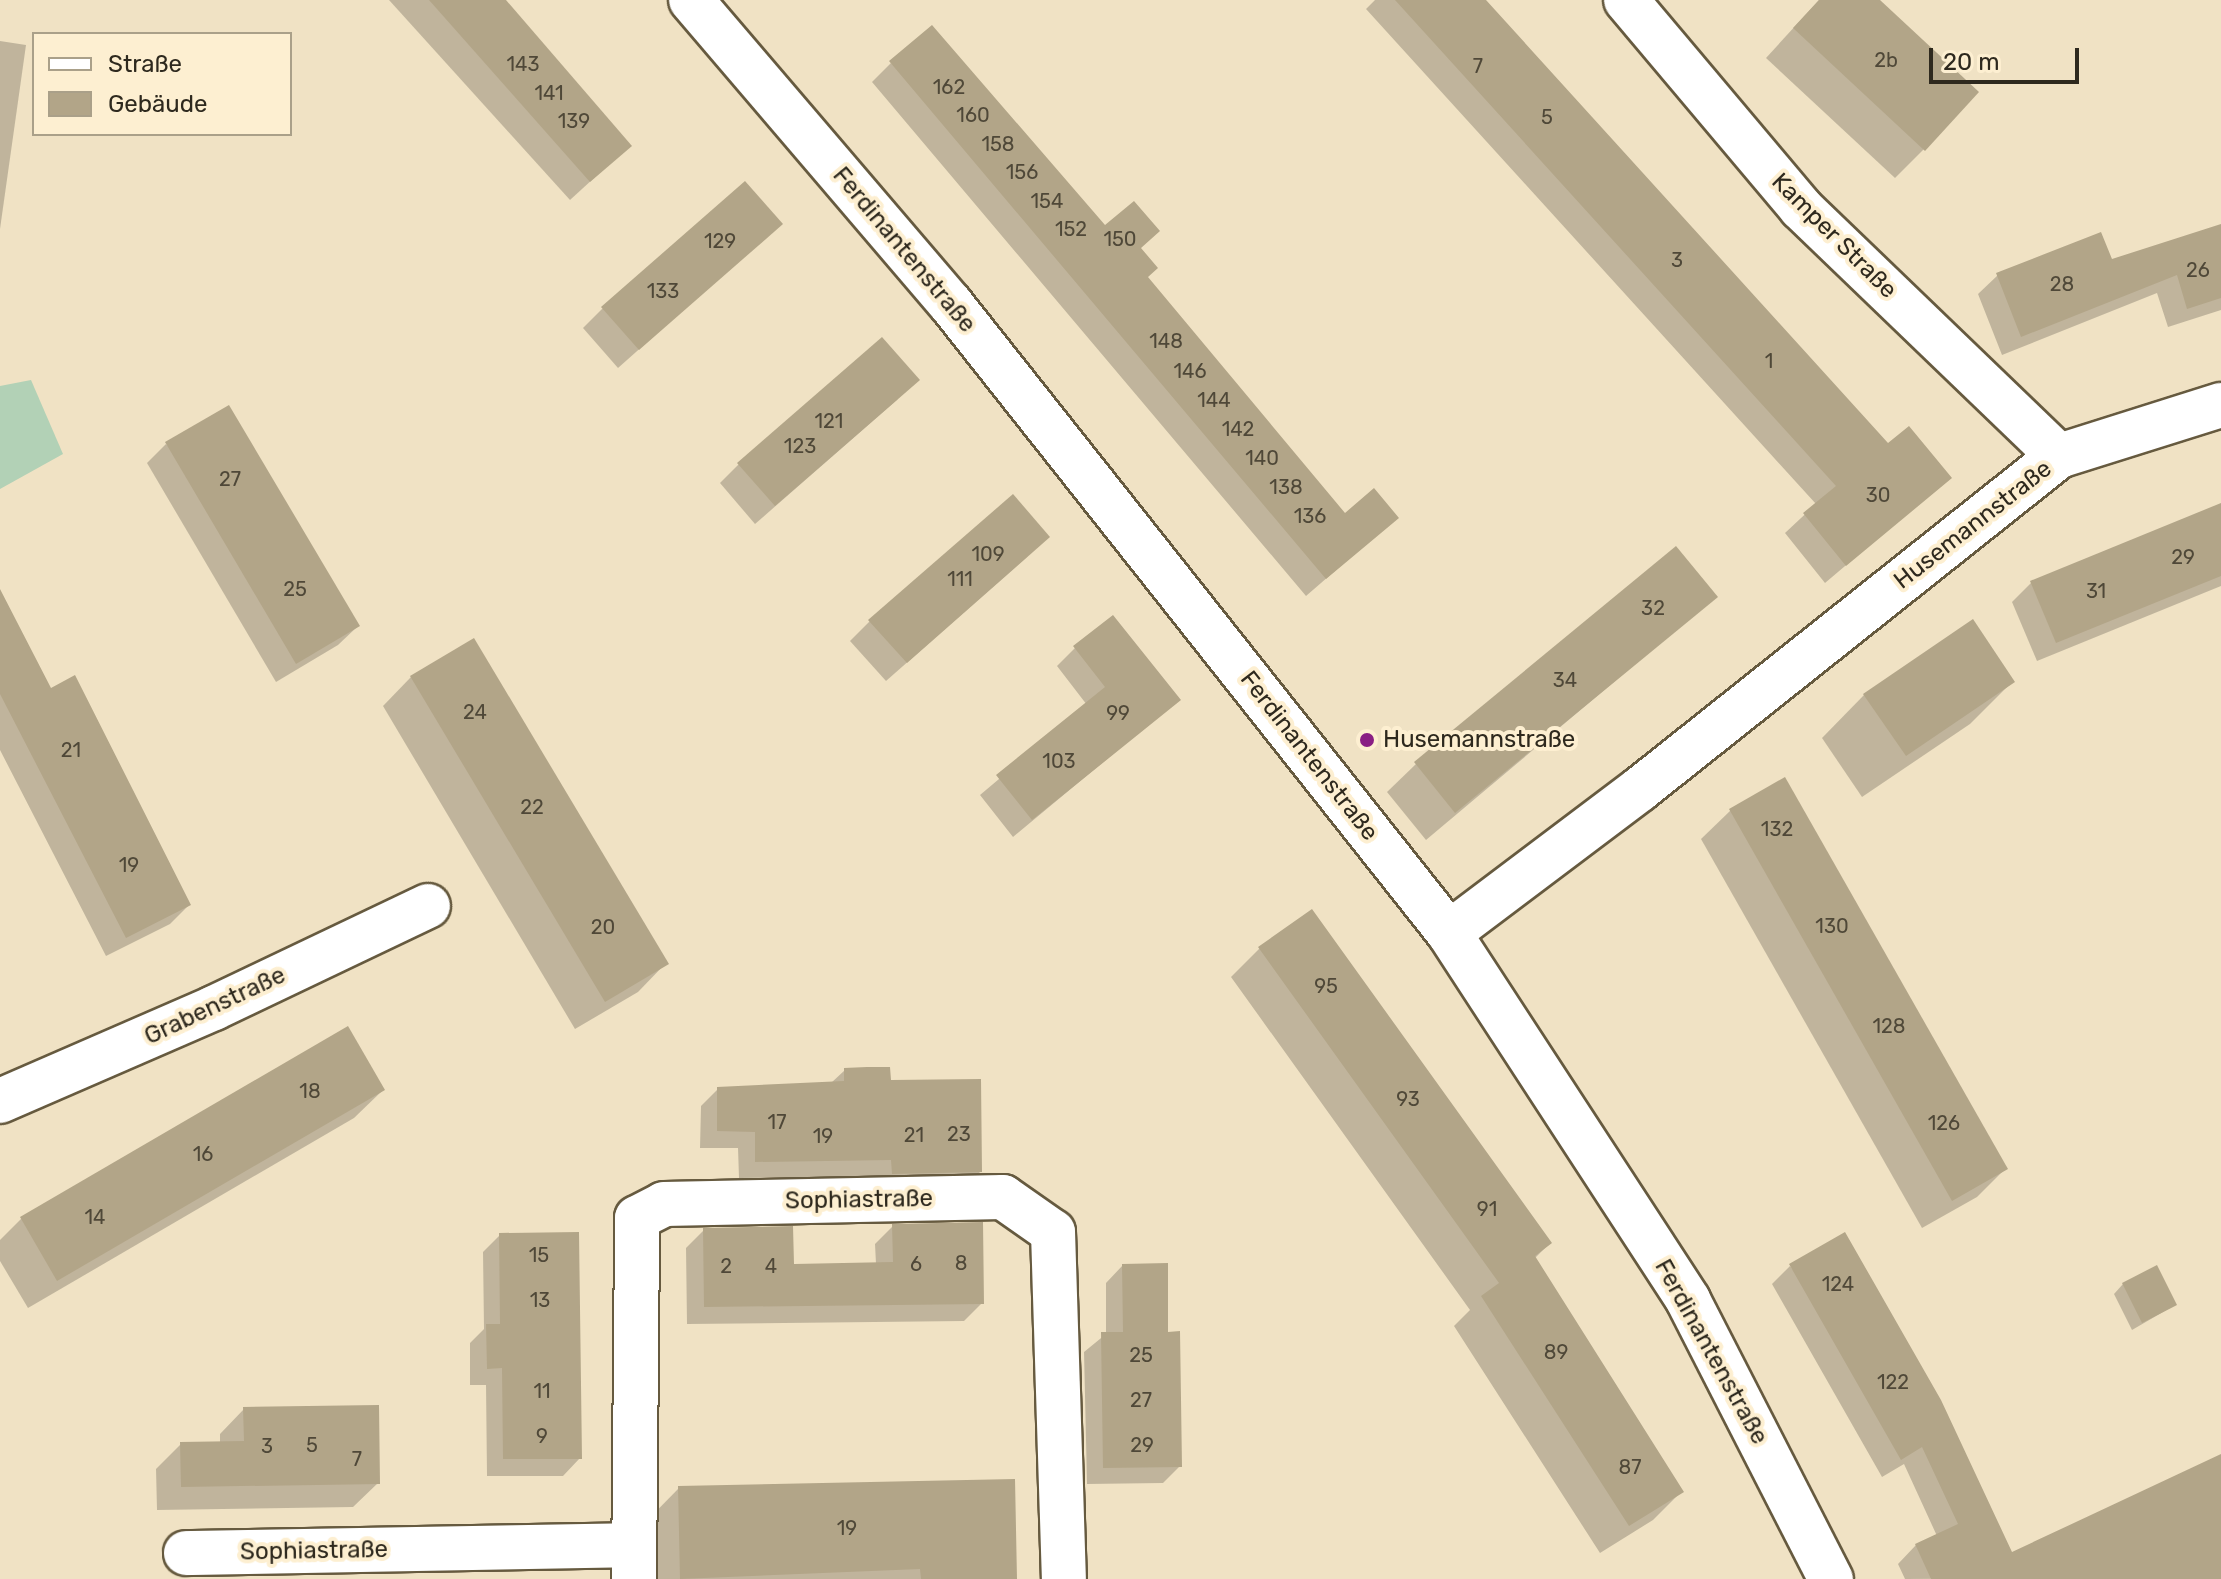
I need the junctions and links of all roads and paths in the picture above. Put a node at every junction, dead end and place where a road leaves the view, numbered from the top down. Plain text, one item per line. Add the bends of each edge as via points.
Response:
1 (691, 0) edge
2 (1626, 0) edge
3 (2221, 405) edge
4 (2059, 456) junction
5 (428, 906) dead end
6 (1449, 933) junction
7 (0, 1101) edge
8 (186, 1553) dead end
9 (634, 1562) edge
10 (1064, 1579) edge
11 (1831, 1579) edge

1 - 6 street, Ferdinantenstraße via 950,303
2 - 4 street, Kamper Straße via 1801,208
3 - 4 street, Husemannstraße
4 - 6 street, Husemannstraße via 1640,789
5 - 7 street, Grabenstraße
6 - 11 street, Ferdinantenstraße via 1688,1300
8 - 9 street, Sophiastraße
9 - 10 street, Sophiastraße via 637,1218 664,1204 1003,1197 1053,1232

